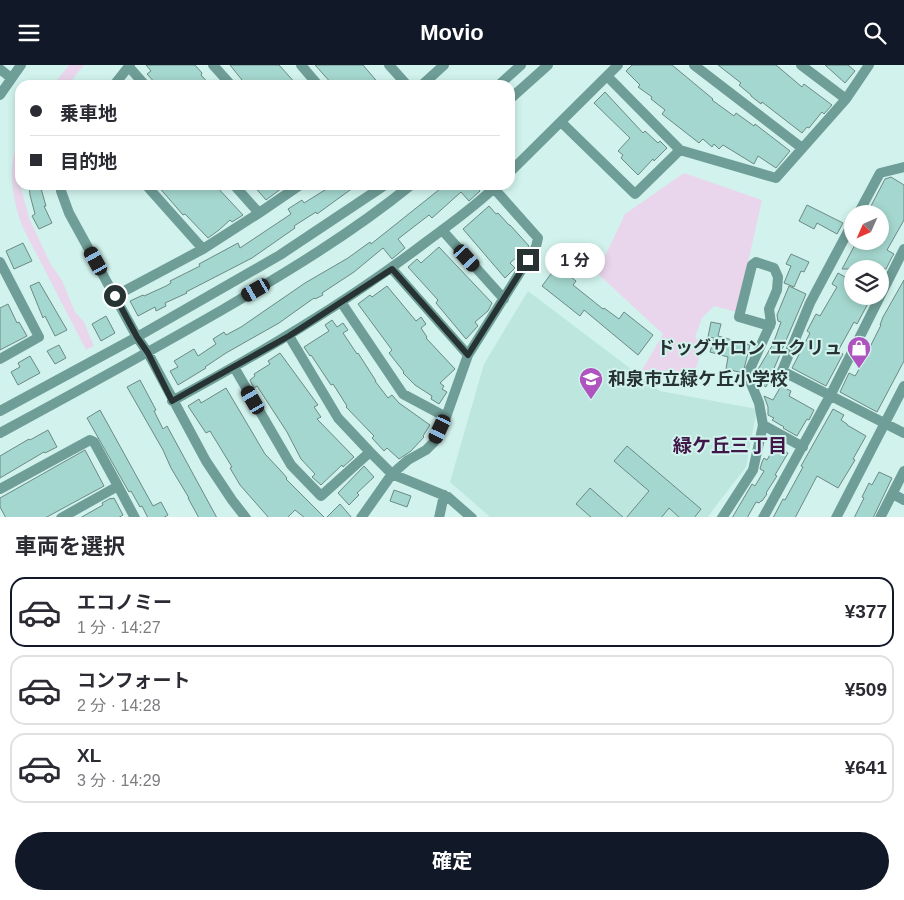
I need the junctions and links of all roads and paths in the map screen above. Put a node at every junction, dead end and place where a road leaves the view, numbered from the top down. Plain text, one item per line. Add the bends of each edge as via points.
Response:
1 (21, 65) edge
2 (213, 65) edge
3 (301, 65) edge
4 (389, 65) edge
5 (444, 65) edge
6 (521, 65) edge
7 (548, 65) edge
8 (618, 65) edge
9 (694, 65) edge
10 (801, 65) edge
11 (869, 65) edge
12 (130, 66) edge
13 (0, 69) edge
14 (607, 76) junction
15 (11, 77) junction
16 (118, 80) edge
17 (141, 80) edge
18 (226, 80) edge
19 (314, 80) edge
20 (402, 80) edge
21 (428, 80) edge
22 (504, 80) edge
23 (0, 95) edge
24 (515, 95) edge
25 (846, 99) junction
26 (561, 121) junction
27 (802, 148) junction
28 (680, 149) junction
29 (515, 167) edge
30 (904, 167) edge
31 (61, 190) edge
32 (150, 190) edge
33 (238, 190) edge
34 (293, 190) edge
35 (378, 190) edge
36 (405, 190) edge
37 (489, 190) edge
38 (497, 190) edge
39 (863, 205) edge
40 (259, 213) junction
41 (442, 230) junction
42 (844, 239) edge
43 (203, 249) junction
44 (904, 249) edge
45 (0, 263) edge
46 (392, 269) junction
47 (115, 296) junction
48 (504, 299) junction
49 (341, 302) junction
50 (770, 326) junction
51 (289, 336) junction
52 (137, 337) junction
53 (148, 353) junction
54 (468, 355) junction
55 (0, 359) edge
56 (234, 367) junction
57 (904, 386) edge
58 (830, 396) junction
59 (172, 401) junction
60 (0, 411) edge
61 (446, 417) junction
62 (885, 423) junction
63 (763, 425) junction
64 (0, 433) edge
65 (904, 433) edge
66 (803, 447) junction
67 (370, 452) junction
68 (904, 471) edge
69 (392, 474) junction
70 (118, 486) junction
71 (0, 489) edge
72 (893, 494) junction
73 (444, 495) junction
74 (904, 500) edge
75 (67, 516) edge
76 (135, 517) edge
77 (246, 517) edge
78 (361, 517) edge
79 (439, 517) edge
80 (472, 517) edge
81 (722, 517) edge
82 (763, 517) edge
83 (836, 517) edge
84 (880, 517) edge

1 - 15 street
2 - 18 street
3 - 19 street
4 - 20 street
5 - 21 street
6 - 22 street
7 - 24 street
8 - 14 street
9 - 27 street
10 - 25 street
11 - 25 street
12 - 16 street
12 - 17 street
13 - 15 street
14 - 26 street
14 - 28 street
15 - 23 street
25 - 27 street
26 - 28 street via 635,194
26 - 29 street
27 - 28 street via 776,178
30 - 39 street via 880,173
31 - 47 street via 69,213
32 - 43 street
33 - 40 street
34 - 40 street
35 - 52 street via 280,255
36 - 53 street via 287,272
37 - 41 street
38 - 48 street via 538,238 536,247
40 - 43 street
41 - 46 street
41 - 48 street
42 - 58 street via 810,303 782,371
43 - 47 street
44 - 58 street
45 - 55 street via 39,337
46 - 49 street
46 - 54 street
47 - 52 street
48 - 54 street
49 - 51 street
49 - 61 street via 403,394
50 - 50 street via 769,309 777,290 778,277 774,268 756,262 752,265 739,317
50 - 63 street via 750,369 750,381
51 - 56 street
51 - 67 street via 338,418
52 - 53 street
52 - 60 street
53 - 59 street
53 - 64 street
54 - 61 street
56 - 59 street
56 - 67 street via 291,465 321,496
57 - 62 street
58 - 62 street
58 - 66 street
59 - 77 street via 206,461
61 - 69 street via 434,443
62 - 65 street
62 - 83 street
63 - 66 street
63 - 81 street via 753,470
66 - 82 street
67 - 69 street
68 - 72 street
69 - 73 street
69 - 78 street
70 - 71 street via 90,440
70 - 75 street
70 - 76 street
72 - 74 street
72 - 84 street
73 - 79 street
73 - 80 street

